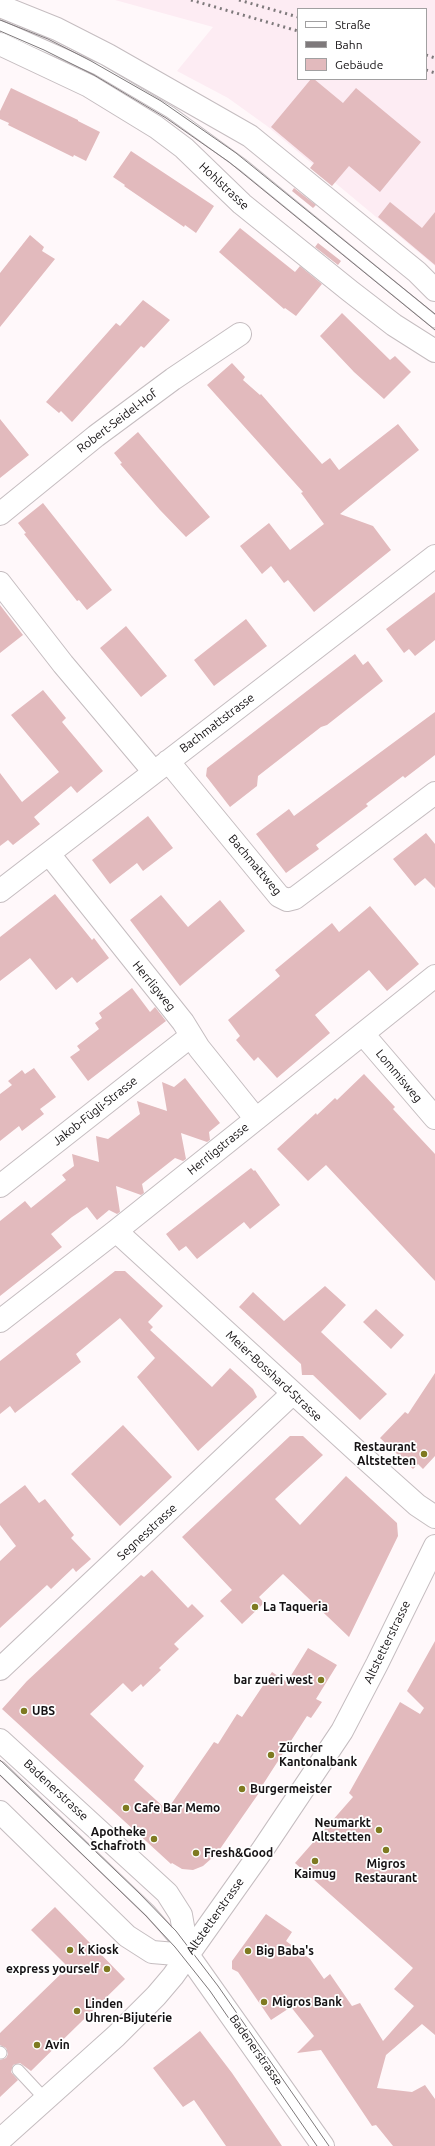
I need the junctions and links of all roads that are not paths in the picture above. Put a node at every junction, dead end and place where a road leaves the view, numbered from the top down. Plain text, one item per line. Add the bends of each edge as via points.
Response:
1 (0, 6) edge
2 (0, 26) edge
3 (0, 44) edge
4 (435, 290) edge
5 (435, 322) edge
6 (240, 334) dead end
7 (435, 351) edge
8 (0, 514) edge
9 (435, 556) edge
10 (0, 583) edge
11 (161, 766) junction
12 (435, 793) edge
13 (49, 854) junction
14 (0, 891) edge
15 (435, 976) edge
16 (363, 1034) junction
17 (190, 1036) junction
18 (435, 1118) edge
19 (256, 1119) junction
20 (0, 1186) edge
21 (116, 1231) junction
22 (0, 1321) edge
23 (292, 1393) junction
24 (435, 1517) edge
25 (435, 1546) edge
26 (0, 1669) edge
27 (0, 1740) edge
28 (0, 1767) edge
29 (0, 1812) edge
30 (188, 1955) junction
31 (18, 2070) dead end
32 (46, 2100) junction
33 (0, 2140) edge
34 (323, 2146) edge

1 - 4 street via 57,29 102,52 250,136 417,272
2 - 5 lane via 97,69 170,112 243,165
3 - 7 street, Hohlstrasse via 89,86 156,127 184,148 242,204 350,291 394,325
6 - 8 street, Robert-Seidel-Hof via 173,379 96,436
9 - 11 street, Bachmattstrasse
10 - 11 street via 63,664
11 - 12 street, Bachmattweg via 279,896 287,900 295,898
11 - 13 street, Bachmattstrasse
13 - 14 street, Bachmattstrasse
13 - 17 street, Herrligweg via 183,1022
15 - 16 street, Herrligstrasse
16 - 18 street, Lommisweg
16 - 19 street, Herrligstrasse
17 - 19 street, Herrligweg
17 - 20 street, Jakob-Fügli-Strasse
19 - 21 street, Herrligstrasse
21 - 22 street, Herrligstrasse
21 - 23 street, Meier-Bosshard-Strasse
23 - 24 street, Meier-Bosshard-Strasse via 417,1505
23 - 26 street, Segnesstrasse
25 - 30 street, Altstetterstrasse via 342,1731
27 - 30 street, Badenerstrasse via 167,1893 181,1914
28 - 30 lane via 150,1911
29 - 30 street via 127,1936 152,1952
30 - 32 street, Altstetterstrasse via 156,1996
30 - 34 street, Badenerstrasse
31 - 32 lane
32 - 33 street, Altstetterstrasse

